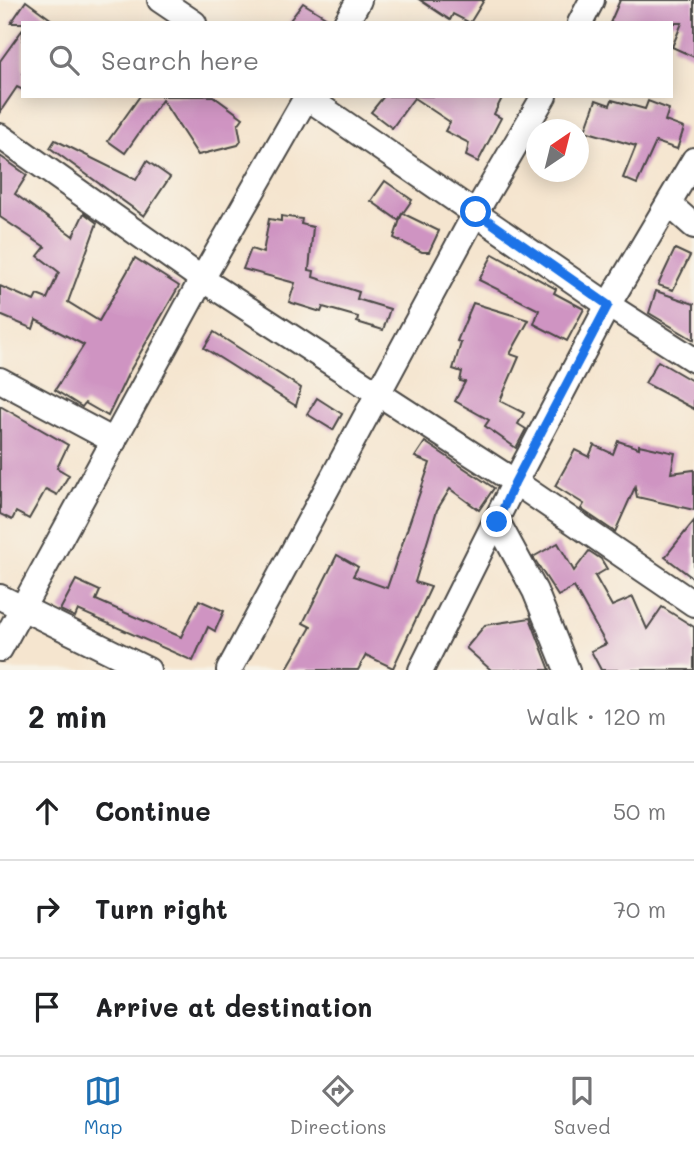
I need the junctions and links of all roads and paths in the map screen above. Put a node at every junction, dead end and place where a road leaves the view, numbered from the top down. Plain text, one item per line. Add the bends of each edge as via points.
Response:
1 (160, 0) edge
2 (359, 0) edge
3 (592, 0) edge
4 (191, 21) edge
5 (347, 21) edge
6 (581, 21) edge
7 (305, 98) edge
8 (307, 98) edge
9 (543, 98) edge
10 (0, 136) edge
11 (694, 160) edge
12 (669, 204) junction
13 (476, 212) junction
14 (694, 226) edge
15 (202, 279) junction
16 (608, 305) junction
17 (694, 360) edge
18 (0, 380) edge
19 (378, 392) junction
20 (114, 441) junction
21 (515, 482) junction
22 (497, 522) junction
23 (0, 597) edge
24 (694, 604) edge
25 (23, 608) junction
26 (0, 649) edge
27 (148, 670) edge
28 (229, 670) edge
29 (421, 670) edge
30 (567, 670) edge

1 - 4 street
2 - 5 street
3 - 6 street
7 - 15 street
8 - 13 street
9 - 13 street
10 - 15 street
11 - 12 street
12 - 14 street
12 - 16 street
13 - 16 street
13 - 19 street
15 - 19 street
15 - 20 street
16 - 17 street
16 - 21 street
18 - 20 street
19 - 21 street
19 - 28 street
20 - 25 street
21 - 22 street
21 - 24 street
22 - 29 street
22 - 30 street via 536,591
23 - 25 street
25 - 26 street
25 - 27 street

